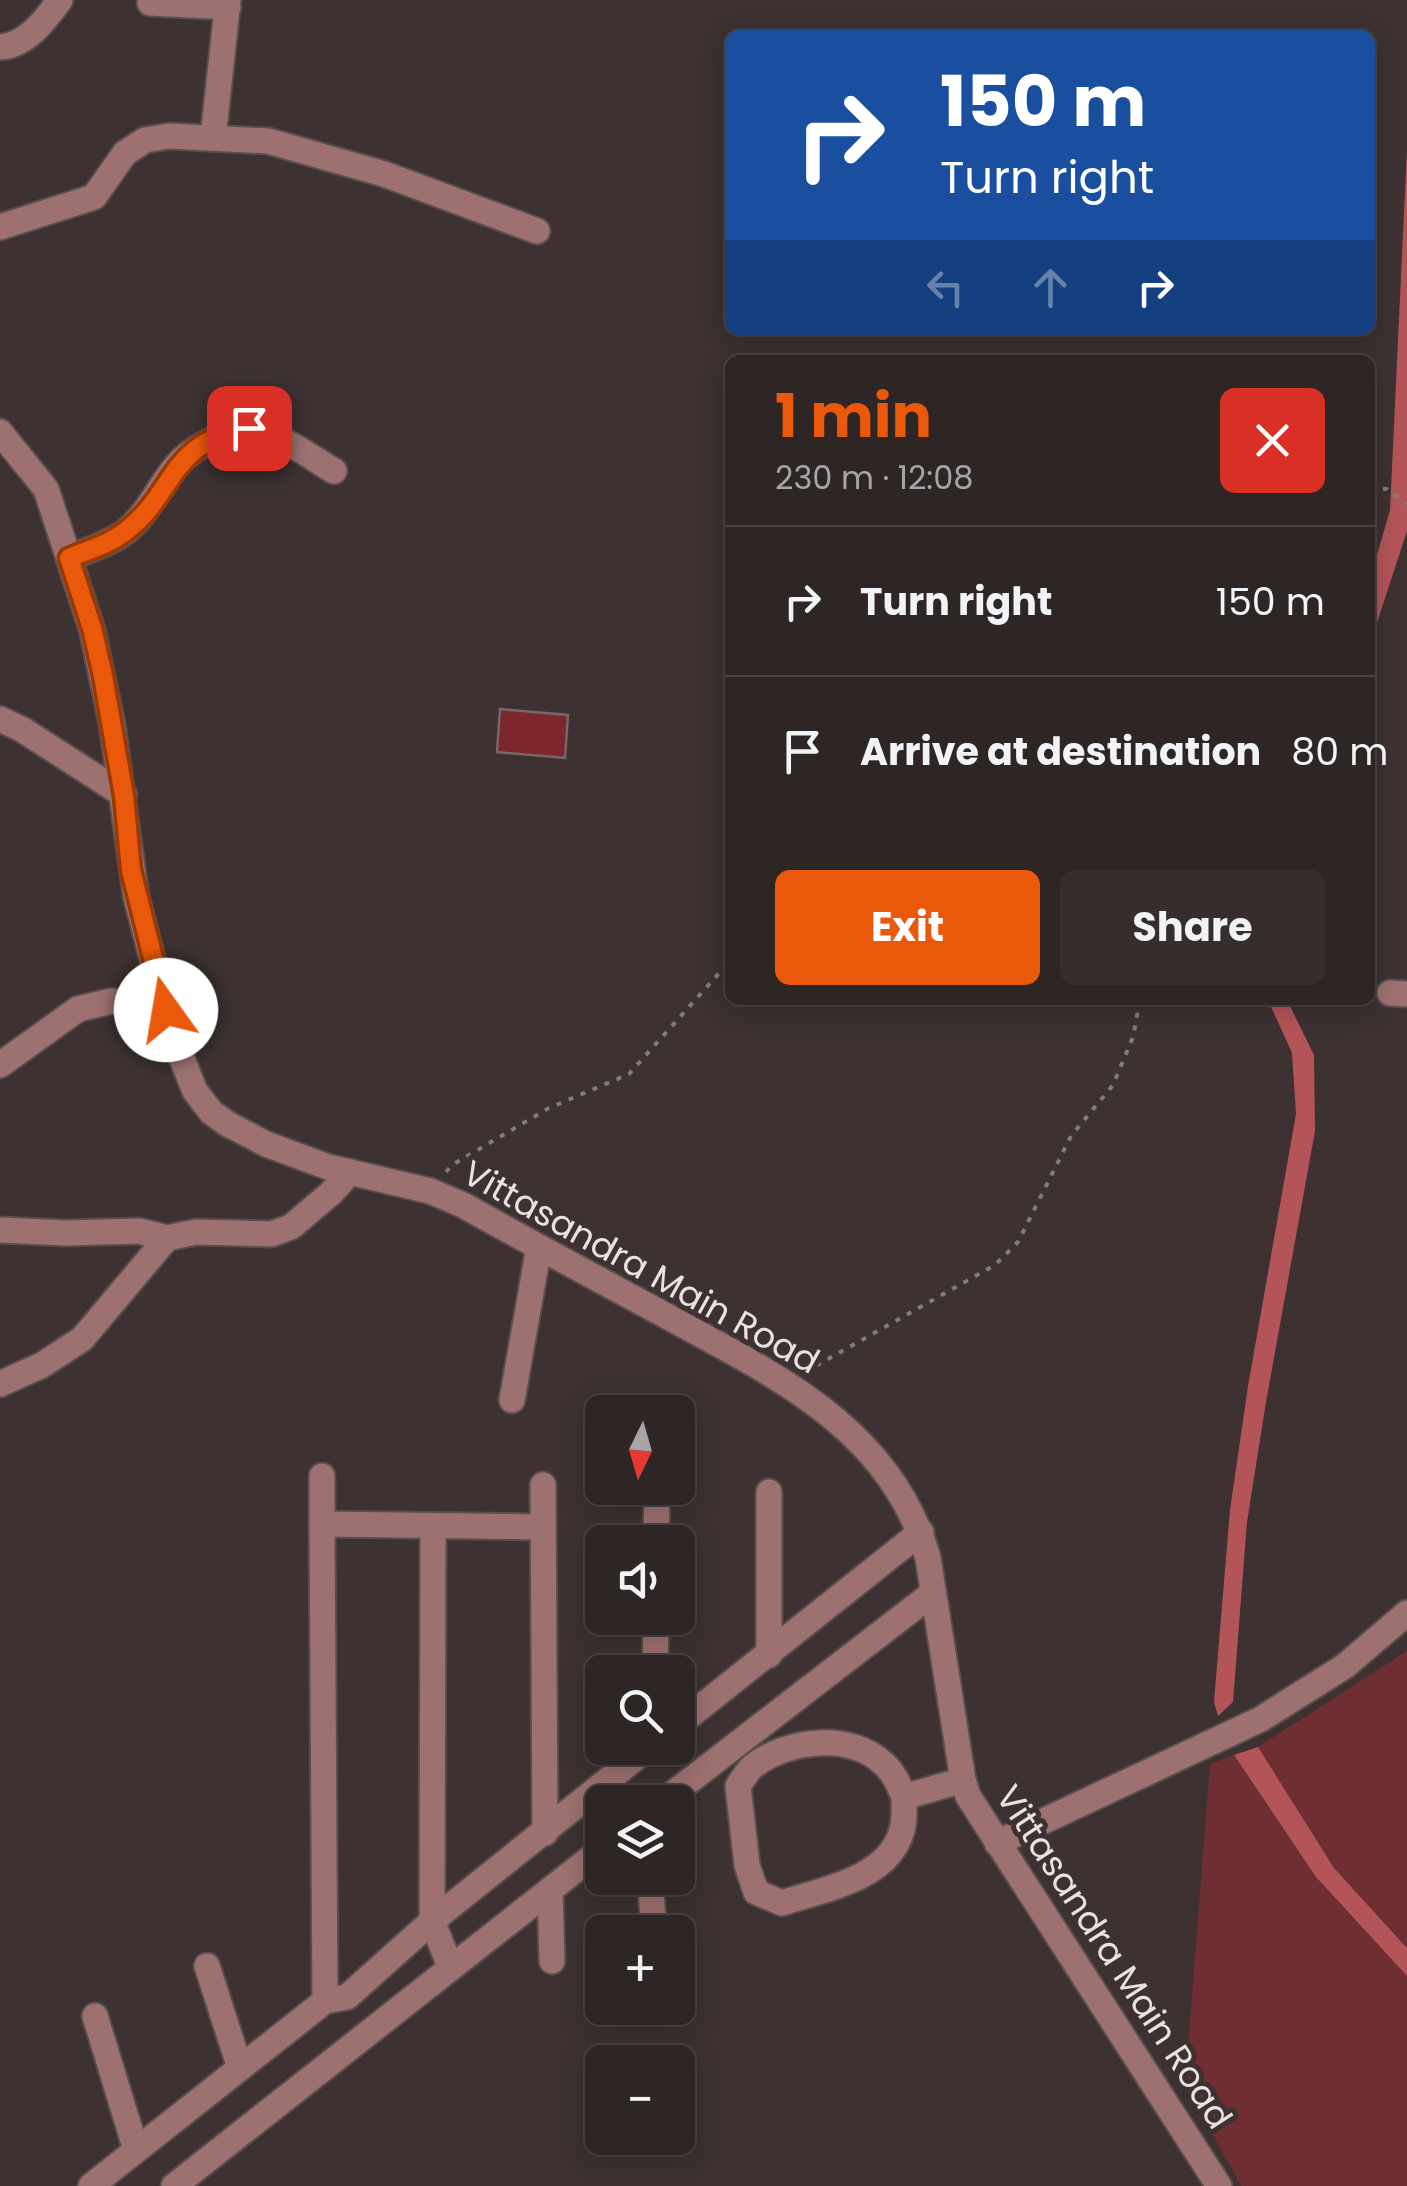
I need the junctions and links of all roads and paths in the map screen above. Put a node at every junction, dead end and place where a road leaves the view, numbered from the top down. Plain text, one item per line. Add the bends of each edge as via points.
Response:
1 (60, 0) edge
2 (150, 2) edge
3 (228, 3) edge
4 (0, 47) edge
5 (214, 138) junction
6 (0, 228) edge
7 (537, 231) dead end
8 (0, 432) edge
9 (334, 472) dead end
10 (1375, 488) edge
11 (1407, 504) edge
12 (69, 558) junction
13 (0, 720) edge
14 (124, 796) junction
15 (725, 968) edge
16 (1139, 1005) edge
17 (166, 1010) junction
18 (0, 1066) edge
19 (350, 1172) junction
20 (430, 1191) junction
21 (0, 1230) edge
22 (167, 1238) junction
23 (540, 1247) junction
24 (786, 1382) junction
25 (0, 1384) edge
26 (512, 1400) dead end
27 (322, 1476) dead end
28 (543, 1486) dead end
29 (770, 1492) dead end
30 (322, 1524) junction
31 (433, 1526) junction
32 (544, 1526) junction
33 (920, 1532) junction
34 (934, 1593) junction
35 (1407, 1613) edge
36 (769, 1655) junction
37 (695, 1711) edge
38 (627, 1765) edge
39 (963, 1780) junction
40 (684, 1785) edge
41 (904, 1797) junction
42 (545, 1833) junction
43 (998, 1842) junction
44 (585, 1862) edge
45 (550, 1890) junction
46 (432, 1921) junction
47 (552, 1960) dead end
48 (207, 1966) dead end
49 (450, 1966) junction
50 (325, 2001) junction
51 (96, 2016) dead end
52 (240, 2068) junction
53 (136, 2150) junction
54 (92, 2186) edge
55 (174, 2186) edge
56 (1219, 2186) edge

1 - 4 street via 42,24
2 - 3 street
3 - 5 street
5 - 6 street via 145,140 125,153 94,196
5 - 7 street via 268,141 384,174
8 - 12 street, Vittasandra Main Road via 46,489
9 - 12 street via 283,440 249,428 225,433 178,464 126,531
10 - 11 path
12 - 14 street, Vittasandra Main Road via 92,628
13 - 14 street
14 - 17 street, Vittasandra Main Road via 131,870
15 - 20 path via 629,1074 549,1108 452,1165
16 - 24 path via 1114,1084 1071,1136 1018,1242 995,1265
17 - 18 street via 112,1001 78,1010
17 - 19 street, Vittasandra Main Road via 185,1070 211,1112 266,1144
19 - 20 street, Vittasandra Main Road
19 - 22 street via 291,1227 271,1234
20 - 23 street, Vittasandra Main Road
21 - 22 street via 139,1230
22 - 25 street via 82,1339
23 - 24 street, Vittasandra Main Road
23 - 26 street
24 - 33 street, Vittasandra Main Road via 871,1452 901,1491
27 - 30 street
28 - 32 street
29 - 36 street
30 - 31 street
30 - 50 street
31 - 32 street
31 - 46 street
32 - 42 street
33 - 34 street, Vittasandra Main Road
33 - 36 street
34 - 39 street, Vittasandra Main Road
34 - 40 street
35 - 43 street via 1345,1666 1260,1719
36 - 37 street
38 - 42 street
39 - 41 street
39 - 43 street, Vittasandra Main Road
41 - 41 street via 902,1831 887,1858 856,1879 782,1903 756,1892 738,1786 751,1768 816,1742 852,1746 882,1762
42 - 46 street
43 - 56 street, Vittasandra Main Road
44 - 45 street
45 - 47 street
45 - 49 street
46 - 49 street
46 - 50 street via 347,1996
48 - 52 street
49 - 55 street
50 - 52 street
51 - 53 street
52 - 53 street
53 - 54 street

